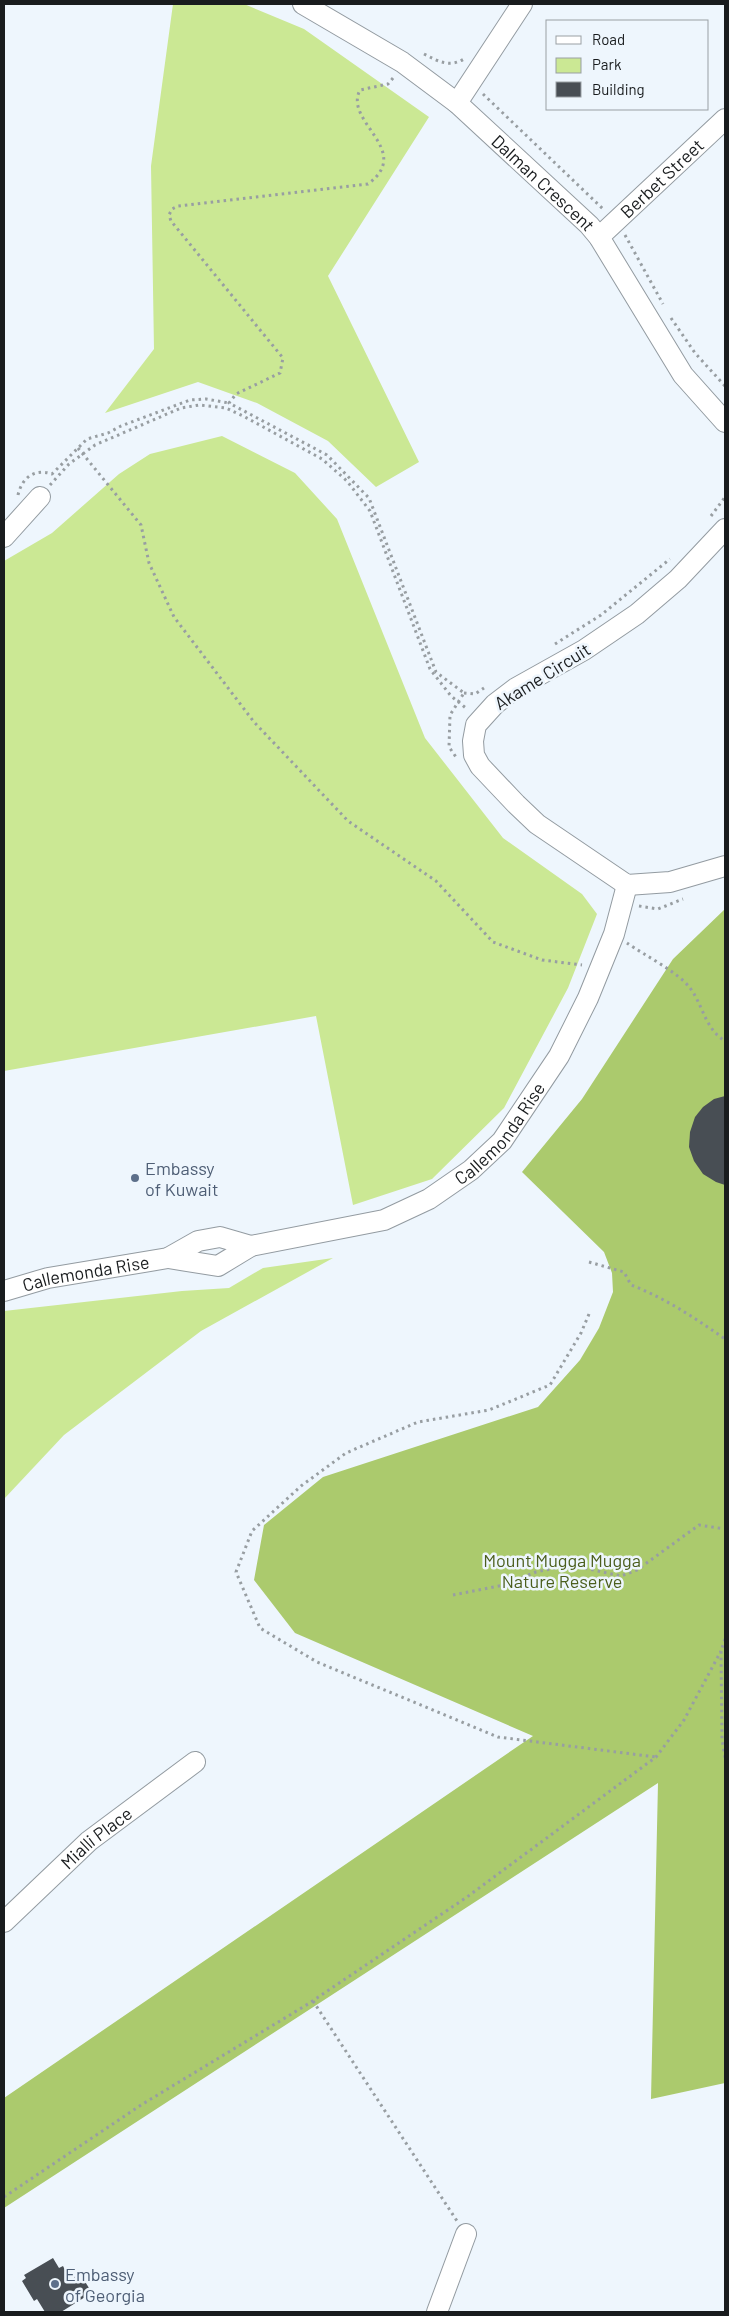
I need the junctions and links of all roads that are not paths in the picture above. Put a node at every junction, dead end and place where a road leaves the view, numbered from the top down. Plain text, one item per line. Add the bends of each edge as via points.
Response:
1 (304, 4) edge
2 (522, 4) edge
3 (457, 103) junction
4 (725, 119) edge
5 (599, 237) junction
6 (725, 422) edge
7 (40, 497) road end
8 (717, 524) edge
9 (4, 537) edge
10 (725, 866) edge
11 (631, 902) junction
12 (251, 1246) junction
13 (168, 1258) junction
14 (4, 1291) edge
15 (195, 1762) dead end
16 (4, 1922) edge
17 (466, 2234) road end
18 (438, 2312) edge

1 - 3 street, Dalman Crescent via 402,62
2 - 3 street
3 - 5 street, Dalman Crescent
4 - 5 street, Berbet Street
5 - 6 street, Dalman Crescent via 683,375
7 - 9 street
8 - 11 street, Akame Circuit via 678,579 637,614 495,704 476,724 472,741 480,766 537,824
10 - 11 street via 670,882
11 - 12 street, Callemonda Rise via 623,940 602,967 559,1056 502,1141 471,1170 429,1199 384,1220
12 - 13 street, Callemonda Rise via 220,1237 198,1241
12 - 13 street, Callemonda Rise via 218,1266
13 - 14 street, Callemonda Rise via 48,1278
15 - 16 street, Mialli Place via 89,1840
17 - 18 street

